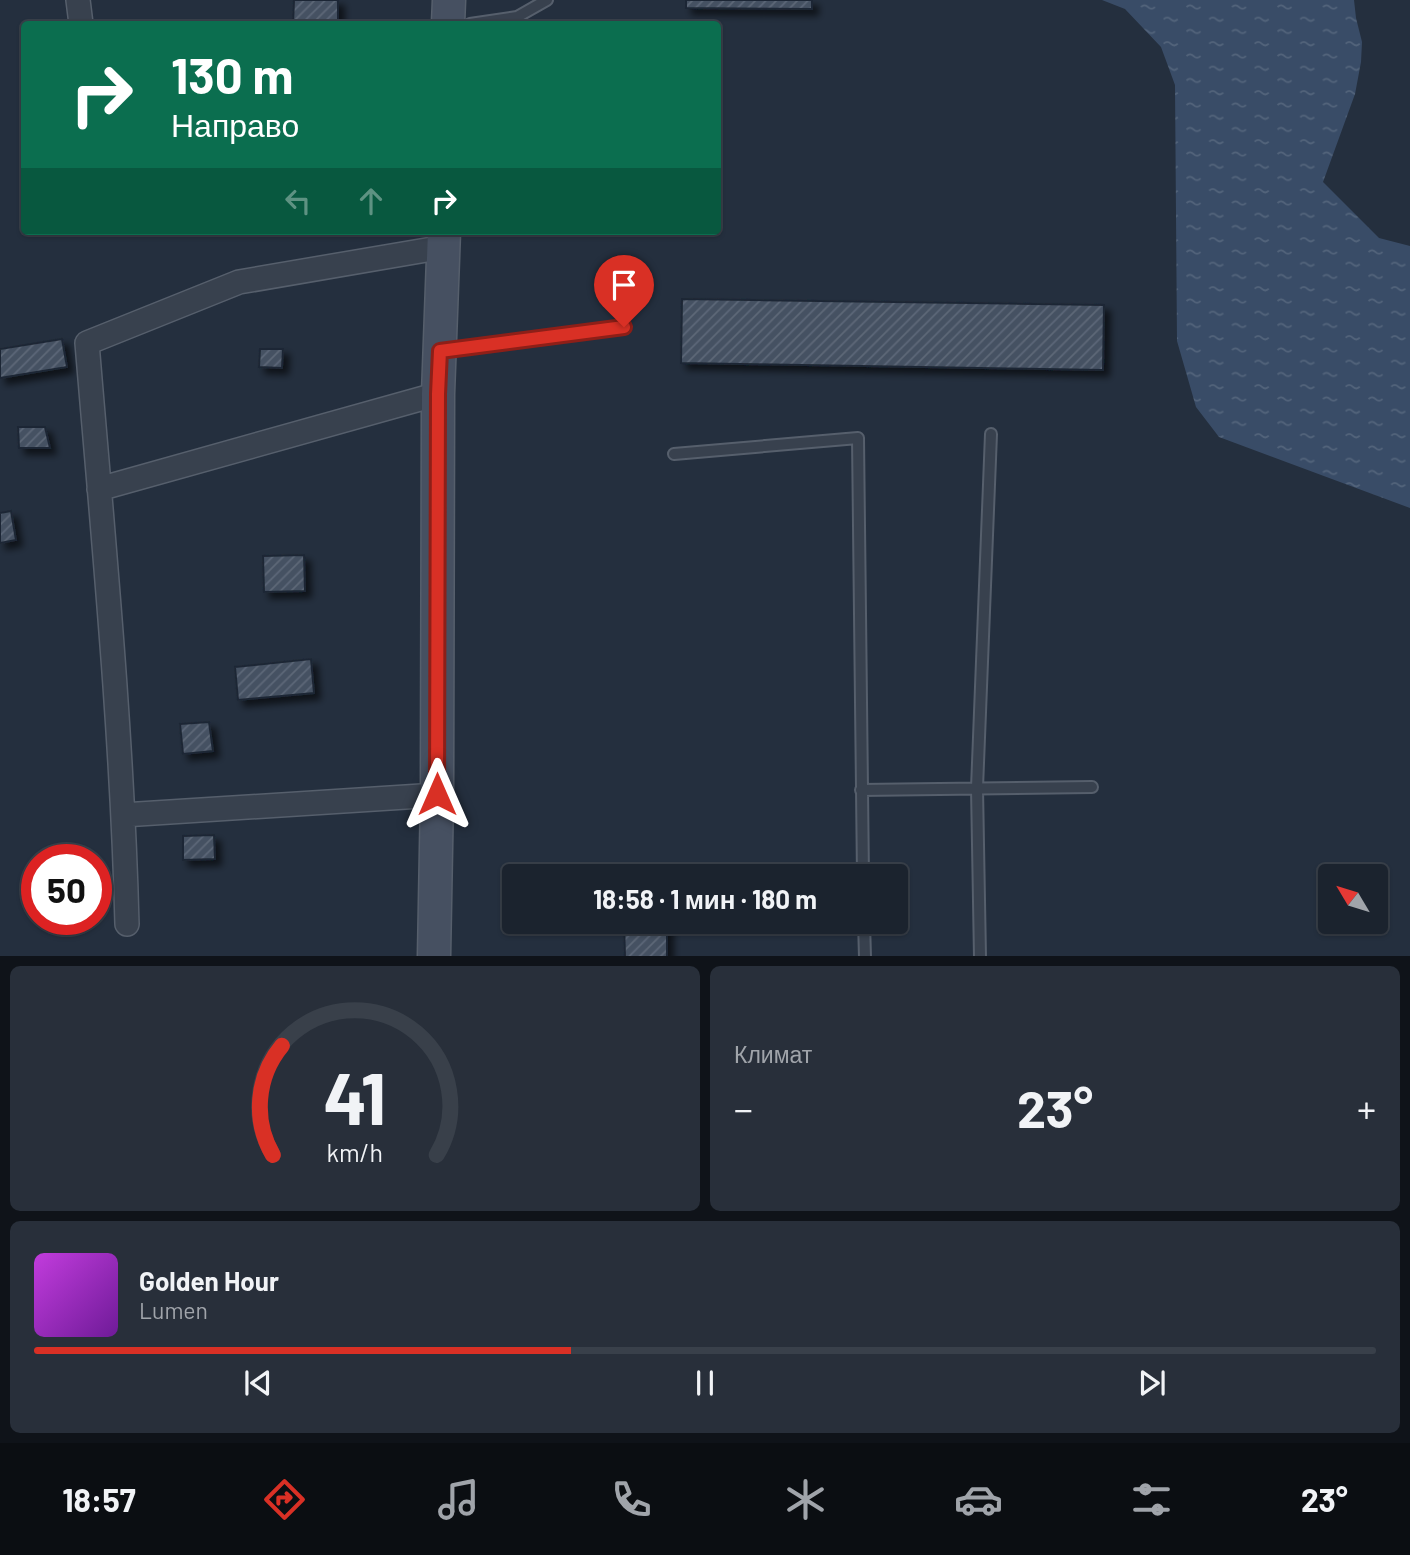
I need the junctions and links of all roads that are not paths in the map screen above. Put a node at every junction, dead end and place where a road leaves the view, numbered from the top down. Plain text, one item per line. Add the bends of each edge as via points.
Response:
1 (78, 0) edge
2 (449, 0) edge
3 (547, 0) edge
4 (81, 21) edge
5 (449, 21) edge
6 (490, 21) edge
7 (444, 239) edge
8 (624, 327) dead end
9 (440, 351) junction
10 (438, 394) junction
11 (991, 434) dead end
12 (674, 454) dead end
13 (99, 489) junction
14 (1092, 787) dead end
15 (977, 788) junction
16 (862, 790) junction
17 (437, 794) junction
18 (123, 815) junction
19 (863, 864) edge
20 (127, 924) dead end
21 (864, 934) edge
22 (434, 956) edge
23 (865, 956) edge
24 (980, 956) edge

1 - 4 street
2 - 5 main road
3 - 6 lane via 517,17
7 - 9 main road
7 - 13 street via 239,282 87,343
8 - 9 lane
9 - 10 main road
10 - 13 street
10 - 17 main road
11 - 15 lane
12 - 16 lane via 858,438
13 - 18 street
14 - 15 lane
15 - 16 lane
15 - 24 lane
16 - 19 lane
17 - 18 street
17 - 22 main road
18 - 20 street
21 - 23 lane

